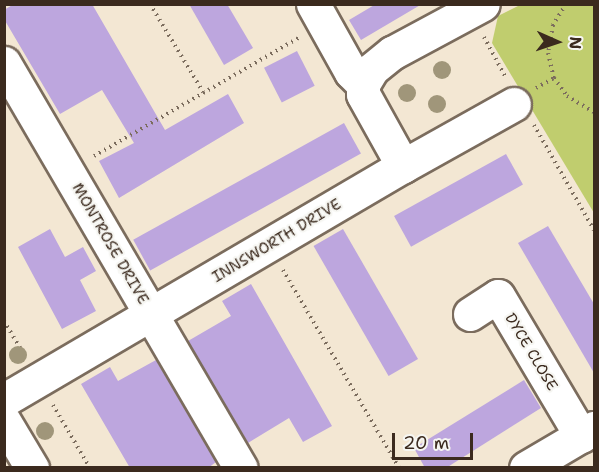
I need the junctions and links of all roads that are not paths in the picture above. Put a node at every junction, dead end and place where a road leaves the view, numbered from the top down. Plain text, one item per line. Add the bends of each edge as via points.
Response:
1 (483, 4) edge
2 (319, 14) edge
3 (4, 63) edge
4 (363, 84) junction
5 (514, 104) dead end
6 (403, 166) junction
7 (152, 315) junction
8 (470, 315) dead end
9 (4, 400) edge
10 (4, 420) edge
11 (588, 432) edge
12 (32, 468) edge
13 (241, 468) edge
14 (526, 468) edge

1 - 4 street via 392,53 372,69
2 - 4 street via 351,72
3 - 7 street, MONTROSE DRIVE
4 - 6 street via 363,94
5 - 6 street, INNSWORTH DRIVE
6 - 7 street, INNSWORTH DRIVE
7 - 9 street, INNSWORTH DRIVE
7 - 13 street
8 - 11 street, DYCE CLOSE via 498,296
10 - 12 street
11 - 14 street, DYCE CLOSE

